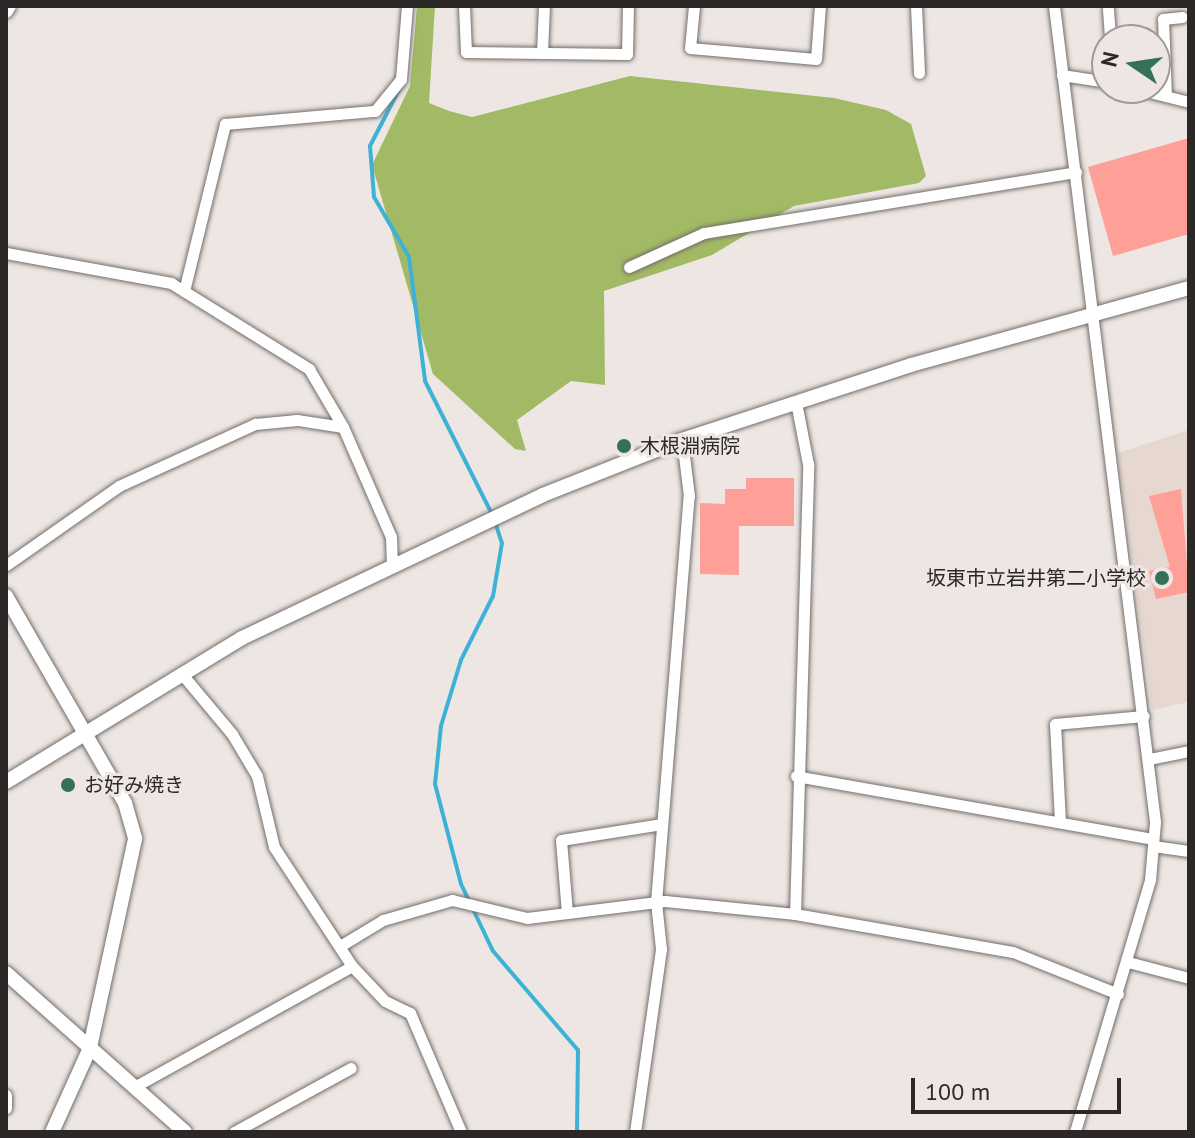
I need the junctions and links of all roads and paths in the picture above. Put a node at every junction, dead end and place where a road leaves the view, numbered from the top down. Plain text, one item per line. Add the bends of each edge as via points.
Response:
1 (9, 6) edge
2 (407, 6) edge
3 (464, 6) edge
4 (544, 6) edge
5 (628, 6) edge
6 (694, 6) edge
7 (820, 6) edge
8 (916, 6) edge
9 (1054, 6) edge
10 (1108, 9) dead end
11 (6, 11) edge
12 (1182, 17) dead end
13 (1109, 24) edge
14 (1163, 24) edge
15 (542, 53) junction
16 (919, 73) dead end
17 (1062, 75) junction
18 (1091, 80) edge
19 (1076, 172) junction
20 (6, 253) edge
21 (629, 267) dead end
22 (1189, 288) edge
23 (184, 291) junction
24 (1097, 314) junction
25 (796, 402) junction
26 (343, 427) junction
27 (682, 440) junction
28 (392, 561) junction
29 (6, 565) edge
30 (6, 596) edge
31 (181, 673) junction
32 (1144, 716) junction
33 (83, 731) junction
34 (1189, 751) edge
35 (1149, 759) junction
36 (796, 776) junction
37 (6, 782) edge
38 (1060, 822) junction
39 (662, 824) junction
40 (1153, 842) junction
41 (1189, 851) edge
42 (656, 902) junction
43 (567, 913) junction
44 (795, 914) junction
45 (340, 946) junction
46 (1128, 962) junction
47 (352, 966) junction
48 (7, 976) edge
49 (1189, 978) edge
50 (1118, 994) junction
51 (90, 1048) junction
52 (351, 1068) dead end
53 (134, 1087) junction
54 (6, 1095) edge
55 (6, 1108) edge
56 (52, 1132) edge
57 (185, 1132) edge
58 (234, 1132) edge
59 (461, 1132) edge
60 (635, 1132) edge
61 (1075, 1132) edge

1 - 11 street
2 - 23 street via 401,79 375,111 225,124
3 - 15 street via 466,52
4 - 15 street
5 - 15 street via 627,54
6 - 7 street via 690,48 816,59
8 - 16 street
9 - 17 street
10 - 13 street
12 - 14 street via 1163,19
17 - 18 street
17 - 19 street
19 - 21 street via 704,233
19 - 24 street
20 - 23 street
22 - 24 street
23 - 26 street via 309,369
24 - 25 street
24 - 32 street
25 - 27 street
25 - 36 street via 808,464
26 - 28 street via 391,537
26 - 29 street via 297,420 255,424 119,486
27 - 28 street
27 - 39 street via 689,496
28 - 31 street
30 - 33 street
31 - 33 street
31 - 45 street via 239,744 260,786 274,847
32 - 35 street
32 - 38 street via 1055,724
33 - 37 street
33 - 51 street via 125,803 135,839
34 - 35 street
35 - 40 street
36 - 38 street
36 - 44 street
38 - 40 street
39 - 42 street
39 - 43 street via 561,840
40 - 41 street
40 - 46 street
42 - 43 street
42 - 44 street
42 - 60 street via 661,949
43 - 45 street via 527,918 452,900 383,920
44 - 50 street via 1013,952
45 - 47 street
46 - 49 street
46 - 50 street
47 - 53 street
47 - 59 street via 385,1001 410,1013
48 - 51 street
50 - 61 street
51 - 53 street
51 - 56 street
52 - 58 street
53 - 57 street
54 - 55 street

